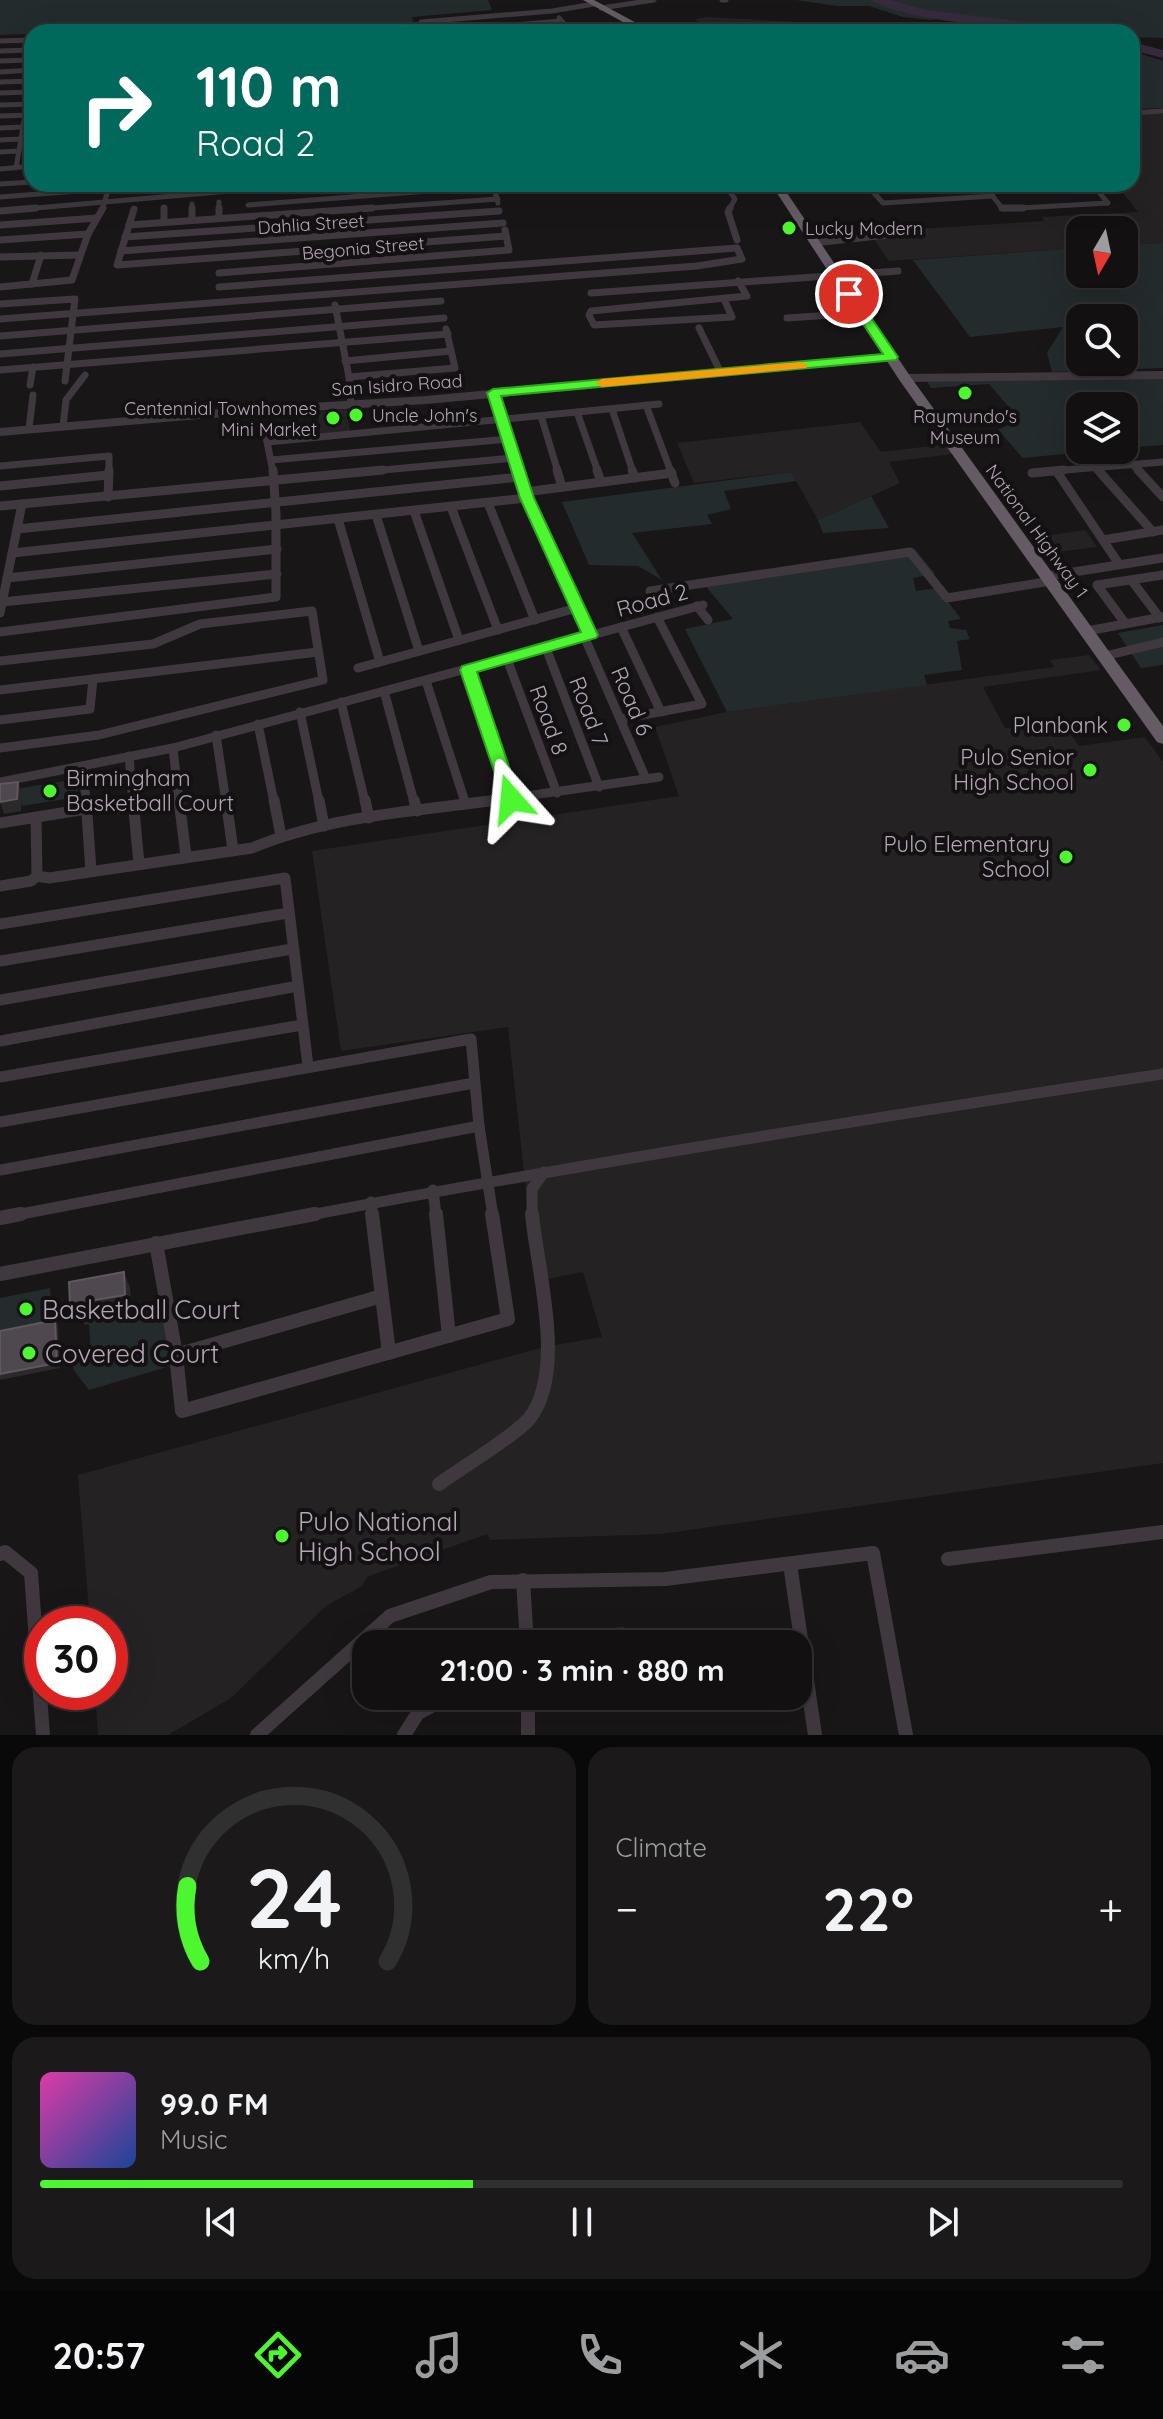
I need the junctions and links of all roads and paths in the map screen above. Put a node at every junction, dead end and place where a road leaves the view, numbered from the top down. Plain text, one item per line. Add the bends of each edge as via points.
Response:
1 (654, 0) edge
2 (594, 4) edge
3 (552, 11) junction
4 (561, 21) junction
5 (421, 24) edge
6 (525, 24) edge
7 (564, 24) edge
8 (633, 24) edge
9 (24, 40) edge
10 (0, 41) edge
11 (24, 50) edge
12 (0, 51) edge
13 (24, 60) edge
14 (0, 61) edge
15 (24, 70) edge
16 (0, 72) edge
17 (24, 81) edge
18 (0, 82) edge
19 (24, 92) edge
20 (0, 93) edge
21 (24, 104) edge
22 (0, 105) edge
23 (1163, 111) edge
24 (1140, 112) edge
25 (24, 115) edge
26 (0, 116) edge
27 (23, 127) joint
28 (0, 128) edge
29 (21, 139) junction
30 (0, 140) edge
31 (19, 151) junction
32 (0, 152) edge
33 (24, 167) edge
34 (16, 168) junction
35 (0, 169) edge
36 (24, 182) edge
37 (0, 184) edge
38 (54, 192) edge
39 (108, 192) edge
40 (228, 192) edge
41 (327, 192) edge
42 (417, 192) edge
43 (495, 192) edge
44 (730, 192) edge
45 (781, 192) edge
46 (873, 192) edge
47 (989, 192) edge
48 (1099, 192) edge
49 (993, 196) junction
50 (0, 197) edge
51 (326, 198) junction
52 (498, 199) junction
53 (219, 202) dead end
54 (105, 204) junction
55 (192, 204) dead end
56 (164, 207) dead end
57 (134, 209) dead end
58 (0, 211) edge
59 (324, 211) junction
60 (499, 211) junction
61 (248, 216) junction
62 (97, 218) junction
63 (219, 218) junction
64 (192, 220) junction
65 (164, 222) junction
66 (503, 223) junction
67 (0, 225) edge
68 (129, 225) junction
69 (326, 225) junction
70 (923, 231) dead end
71 (88, 234) junction
72 (506, 236) junction
73 (125, 237) junction
74 (327, 238) junction
75 (0, 240) edge
76 (737, 240) dead end
77 (814, 243) junction
78 (709, 250) junction
79 (121, 251) junction
80 (330, 251) junction
81 (41, 255) junction
82 (79, 255) junction
83 (2, 256) edge
84 (220, 259) junction
85 (714, 263) junction
86 (332, 265) junction
87 (0, 267) edge
88 (434, 271) junction
89 (898, 271) dead end
90 (219, 273) junction
91 (835, 274) junction
92 (572, 275) junction
93 (540, 277) junction
94 (333, 278) junction
95 (509, 279) junction
96 (478, 281) junction
97 (738, 281) junction
98 (32, 284) junction
99 (575, 284) dead end
100 (437, 285) junction
101 (0, 287) edge
102 (219, 287) junction
103 (543, 287) dead end
104 (511, 290) dead end
105 (606, 291) junction
106 (480, 292) dead end
107 (334, 293) junction
108 (591, 293) dead end
109 (724, 299) junction
110 (441, 301) junction
111 (219, 302) junction
112 (0, 304) edge
113 (615, 309) junction
114 (336, 310) junction
115 (862, 313) junction
116 (73, 314) junction
117 (221, 318) junction
118 (444, 318) junction
119 (787, 318) dead end
120 (0, 319) edge
121 (340, 326) junction
122 (699, 328) dead end
123 (71, 330) junction
124 (448, 334) junction
125 (0, 336) edge
126 (225, 336) junction
127 (343, 344) junction
128 (71, 349) junction
129 (226, 351) junction
130 (451, 351) junction
131 (0, 354) edge
132 (892, 357) junction
133 (345, 361) junction
134 (69, 365) junction
135 (33, 367) junction
136 (0, 370) edge
137 (721, 373) junction
138 (85, 375) dead end
139 (1163, 375) edge
140 (349, 377) junction
141 (905, 378) junction
142 (65, 381) dead end
143 (30, 385) dead end
144 (493, 393) junction
145 (33, 395) dead end
146 (659, 404) dead end
147 (351, 405) junction
148 (646, 405) junction
149 (612, 409) junction
150 (577, 412) junction
151 (541, 416) junction
152 (503, 419) junction
153 (63, 426) junction
154 (29, 429) junction
155 (0, 432) edge
156 (509, 439) junction
157 (514, 458) junction
158 (271, 460) junction
159 (1163, 462) edge
160 (1133, 465) junction
161 (0, 466) edge
162 (1097, 469) junction
163 (1057, 472) junction
164 (672, 473) junction
165 (1032, 473) dead end
166 (108, 475) junction
167 (520, 477) junction
168 (635, 478) junction
169 (273, 480) junction
170 (601, 482) junction
171 (675, 483) dead end
172 (0, 486) edge
173 (562, 487) junction
174 (526, 495) junction
175 (108, 497) junction
176 (1163, 497) edge
177 (488, 503) junction
178 (22, 504) junction
179 (274, 504) junction
180 (0, 506) edge
181 (451, 507) junction
182 (414, 511) junction
183 (376, 515) junction
184 (338, 519) junction
185 (276, 525) junction
186 (17, 529) junction
187 (1158, 531) edge
188 (1103, 540) junction
189 (277, 549) junction
190 (12, 553) junction
191 (1163, 558) edge
192 (1119, 564) junction
193 (277, 574) junction
194 (1163, 575) edge
195 (7, 578) junction
196 (1050, 578) junction
197 (1132, 581) junction
198 (650, 591) dead end
199 (2, 602) junction
200 (577, 608) junction
201 (0, 613) edge
202 (657, 617) junction
203 (1161, 617) edge
204 (535, 620) junction
205 (708, 620) dead end
206 (1125, 623) junction
207 (621, 627) junction
208 (498, 630) junction
209 (1087, 631) junction
210 (0, 632) edge
211 (587, 635) junction
212 (459, 640) junction
213 (1163, 642) edge
214 (546, 648) junction
215 (419, 651) junction
216 (318, 652) junction
217 (1105, 656) junction
218 (507, 659) junction
219 (0, 661) edge
220 (380, 662) junction
221 (358, 668) dead end
222 (468, 670) junction
223 (93, 679) junction
224 (426, 681) junction
225 (0, 690) edge
226 (384, 691) junction
227 (341, 702) junction
228 (300, 712) junction
229 (661, 712) junction
230 (621, 719) junction
231 (0, 720) edge
232 (258, 724) junction
233 (216, 735) junction
234 (1163, 738) edge
235 (0, 748) edge
236 (173, 748) junction
237 (129, 756) junction
238 (83, 766) junction
239 (659, 777) dead end
240 (646, 779) junction
241 (0, 782) edge
242 (599, 787) junction
243 (557, 793) junction
244 (511, 799) junction
245 (465, 802) junction
246 (86, 809) junction
247 (417, 811) junction
248 (36, 818) junction
249 (369, 818) junction
250 (0, 823) edge
251 (324, 826) junction
252 (281, 836) junction
253 (233, 850) junction
254 (186, 856) junction
255 (139, 864) junction
256 (91, 871) junction
257 (37, 876) junction
258 (0, 886) edge
259 (288, 913) junction
260 (0, 924) edge
261 (292, 949) junction
262 (0, 961) edge
263 (298, 986) junction
264 (0, 1000) edge
265 (302, 1025) junction
266 (0, 1041) edge
267 (308, 1066) junction
268 (1163, 1074) edge
269 (0, 1077) edge
270 (474, 1083) junction
271 (0, 1122) edge
272 (479, 1126) junction
273 (0, 1170) edge
274 (544, 1172) junction
275 (488, 1181) junction
276 (433, 1190) junction
277 (371, 1202) junction
278 (0, 1218) edge
279 (156, 1243) junction
280 (0, 1274) edge
281 (382, 1296) junction
282 (449, 1336) junction
283 (389, 1353) junction
284 (176, 1355) junction
285 (439, 1484) dead end
286 (1163, 1532) edge
287 (0, 1554) edge
288 (948, 1559) dead end
289 (790, 1564) junction
290 (523, 1580) junction
291 (526, 1630) edge
292 (424, 1710) edge
293 (528, 1710) edge
294 (43, 1735) edge
295 (257, 1735) edge
296 (404, 1735) edge
297 (528, 1735) edge
298 (815, 1735) edge
299 (906, 1735) edge

1 - 2 street
2 - 3 street
2 - 8 highway
3 - 4 street
3 - 5 street
4 - 6 street
4 - 7 street
9 - 10 street
11 - 12 street
13 - 14 street
15 - 16 street
17 - 18 street
19 - 20 street
21 - 22 street
23 - 24 street
25 - 26 street
27 - 28 street
27 - 29 street
29 - 30 street
29 - 31 street
31 - 32 street
31 - 34 street
33 - 34 street
34 - 35 street
36 - 37 street
38 - 50 street
39 - 54 street
40 - 54 street
41 - 51 street
42 - 51 street
43 - 52 street
44 - 76 street via 735,199 728,212
45 - 77 highway, National Highway 1
46 - 49 street via 883,203
47 - 49 street
48 - 49 street via 1108,203 1003,209
51 - 59 street
51 - 61 street via 248,202
52 - 59 street
52 - 60 street
53 - 63 street
54 - 58 street
54 - 62 street
55 - 64 street
56 - 65 street
57 - 68 street
59 - 61 street
59 - 69 street
60 - 66 street
60 - 69 street
61 - 63 street
62 - 67 street
62 - 71 street
63 - 64 street
64 - 65 street
65 - 68 street
66 - 72 street
66 - 74 street, Dahlia Street
68 - 73 street
69 - 73 street
69 - 74 street
70 - 77 street
71 - 75 street
71 - 82 street
72 - 80 street
72 - 86 street, Begonia Street via 509,250
73 - 79 street
74 - 79 street, Dahlia Street
74 - 80 street
77 - 91 highway, National Highway 1
78 - 85 street
78 - 85 street via 737,248 742,259
78 - 88 street
79 - 84 street via 117,265
80 - 84 street
80 - 86 street
81 - 82 street
81 - 83 street
81 - 98 street
82 - 98 street via 72,280
83 - 87 street
84 - 90 street
85 - 92 street
86 - 90 street, Begonia Street
86 - 94 street
88 - 94 street
88 - 100 street
89 - 91 street
90 - 102 street
91 - 97 street
91 - 115 highway, National Highway 1
92 - 93 street
92 - 99 street
93 - 95 street
93 - 103 street
94 - 102 street
94 - 107 street
95 - 96 street
95 - 104 street
96 - 100 street
96 - 106 street
97 - 105 street
97 - 109 street via 747,296
98 - 101 street
100 - 107 street
100 - 110 street
102 - 111 street
105 - 108 street
105 - 113 street
107 - 111 street
107 - 114 street
109 - 113 street
109 - 113 street via 732,317 594,325 589,315
110 - 114 street
110 - 118 street
111 - 116 street
111 - 117 street
112 - 116 street via 75,299
114 - 117 street
114 - 121 street
115 - 119 street
115 - 132 highway, National Highway 1
116 - 120 street
116 - 123 street
117 - 123 street
117 - 126 street
118 - 121 street
118 - 124 street
121 - 126 street
121 - 127 street
122 - 137 street
123 - 125 street
123 - 128 street
124 - 127 street
124 - 130 street
126 - 128 street
126 - 129 street
127 - 129 street
127 - 133 street
128 - 131 street
128 - 134 street
129 - 134 street
130 - 133 street
130 - 140 street via 455,368
132 - 137 street, San Isidro Road
132 - 141 highway, National Highway 1
133 - 140 street
134 - 135 street
134 - 142 street
135 - 136 street
135 - 143 street
137 - 144 street, San Isidro Road
138 - 153 street via 66,400
139 - 141 street
140 - 147 street
141 - 196 highway, National Highway 1
144 - 147 street, San Isidro Road
144 - 152 street, Road 6
145 - 154 street
146 - 148 street
147 - 153 street, San Isidro Road
148 - 149 street
148 - 164 street
149 - 150 street
149 - 168 street
150 - 151 street
150 - 170 street
151 - 152 street
151 - 173 street
152 - 156 street, Road 6
152 - 158 street via 266,437
153 - 154 street, San Isidro Road
154 - 155 street, San Isidro Road
156 - 157 street, Road 6
156 - 158 street
157 - 167 street, Road 6
157 - 169 street
158 - 169 street
159 - 160 street
160 - 162 street
160 - 176 street
161 - 166 street via 109,456
162 - 163 street
162 - 187 street
163 - 165 street
163 - 188 street
164 - 168 street
164 - 171 street
166 - 172 street
166 - 175 street
167 - 174 street, Road 6
167 - 179 street
168 - 170 street
169 - 175 street
169 - 179 street
170 - 173 street
173 - 174 street
174 - 177 street
174 - 200 street, Road 6
175 - 178 street
177 - 181 street
177 - 204 street
178 - 180 street
178 - 186 street
179 - 185 street
179 - 186 street
181 - 182 street
181 - 208 street
182 - 183 street
182 - 212 street
183 - 184 street
183 - 215 street
184 - 185 street
184 - 220 street
185 - 189 street
185 - 190 street
186 - 190 street
187 - 188 street
188 - 192 street
189 - 193 street
189 - 195 street
190 - 195 street
191 - 192 street
192 - 196 street
193 - 199 street
193 - 210 street via 276,597
194 - 197 street
195 - 199 street
196 - 198 street via 947,598 910,552
196 - 209 highway, National Highway 1
197 - 203 street
197 - 206 street via 1097,585
199 - 201 street
200 - 204 street
200 - 211 street, Road 6
202 - 205 street, Road 2 via 700,605
202 - 207 street, Road 2
202 - 229 street via 702,704
203 - 206 street
204 - 208 street
206 - 209 street
207 - 211 street, Road 2
207 - 229 street
208 - 212 street
209 - 217 highway, National Highway 1
211 - 214 street, Road 2
211 - 230 street, Road 6
212 - 215 street
213 - 217 street
214 - 218 street, Road 2
214 - 242 street, Road 7
215 - 220 street
216 - 219 street via 312,611 200,624 153,644
216 - 223 street
216 - 235 street via 323,680 99,735
217 - 234 highway, National Highway 1
218 - 222 street, Road 2
218 - 243 street, Road 8
220 - 221 street
222 - 224 street, Road 2
222 - 244 street
223 - 225 street
223 - 231 street via 90,709
224 - 226 street, Road 2
224 - 245 street
226 - 227 street, Road 2
226 - 247 street
227 - 228 street, Road 2
227 - 249 street
228 - 232 street, Road 2
228 - 251 street
229 - 230 street
230 - 240 street, Road 6
232 - 233 street, Road 2
232 - 252 street
233 - 236 street, Road 2
233 - 253 street
236 - 237 street, Road 2
236 - 254 street
237 - 238 street, Road 2
237 - 255 street
238 - 241 street, Road 2
238 - 246 street
239 - 240 street
240 - 242 street
242 - 243 street
243 - 244 street
244 - 245 street
245 - 247 street
246 - 248 street
246 - 256 street
247 - 249 street
248 - 250 street
248 - 257 street
249 - 251 street
251 - 252 street
252 - 253 street
253 - 254 street
254 - 255 street
255 - 256 street
256 - 257 street
257 - 258 street
259 - 260 street via 285,878
259 - 261 street
259 - 262 street
261 - 263 street
261 - 264 street
263 - 265 street
263 - 266 street
265 - 267 street
265 - 269 street
267 - 270 street via 471,1039
267 - 271 street
268 - 274 street
270 - 272 street
270 - 273 street
272 - 275 street
272 - 278 street
274 - 275 street
274 - 285 street via 530,1198 548,1353 546,1383 528,1420
275 - 276 street
275 - 282 street via 508,1319
276 - 277 street
276 - 282 street
277 - 279 street
277 - 281 street
279 - 280 street
279 - 284 street
281 - 283 street
281 - 284 street
282 - 283 street
283 - 284 street via 182,1411
286 - 288 street
287 - 294 street via 5,1552 31,1573
289 - 290 street via 665,1579
289 - 298 street
289 - 299 street via 873,1553
290 - 291 street
290 - 295 street via 491,1582 390,1616
292 - 296 street
293 - 297 street

